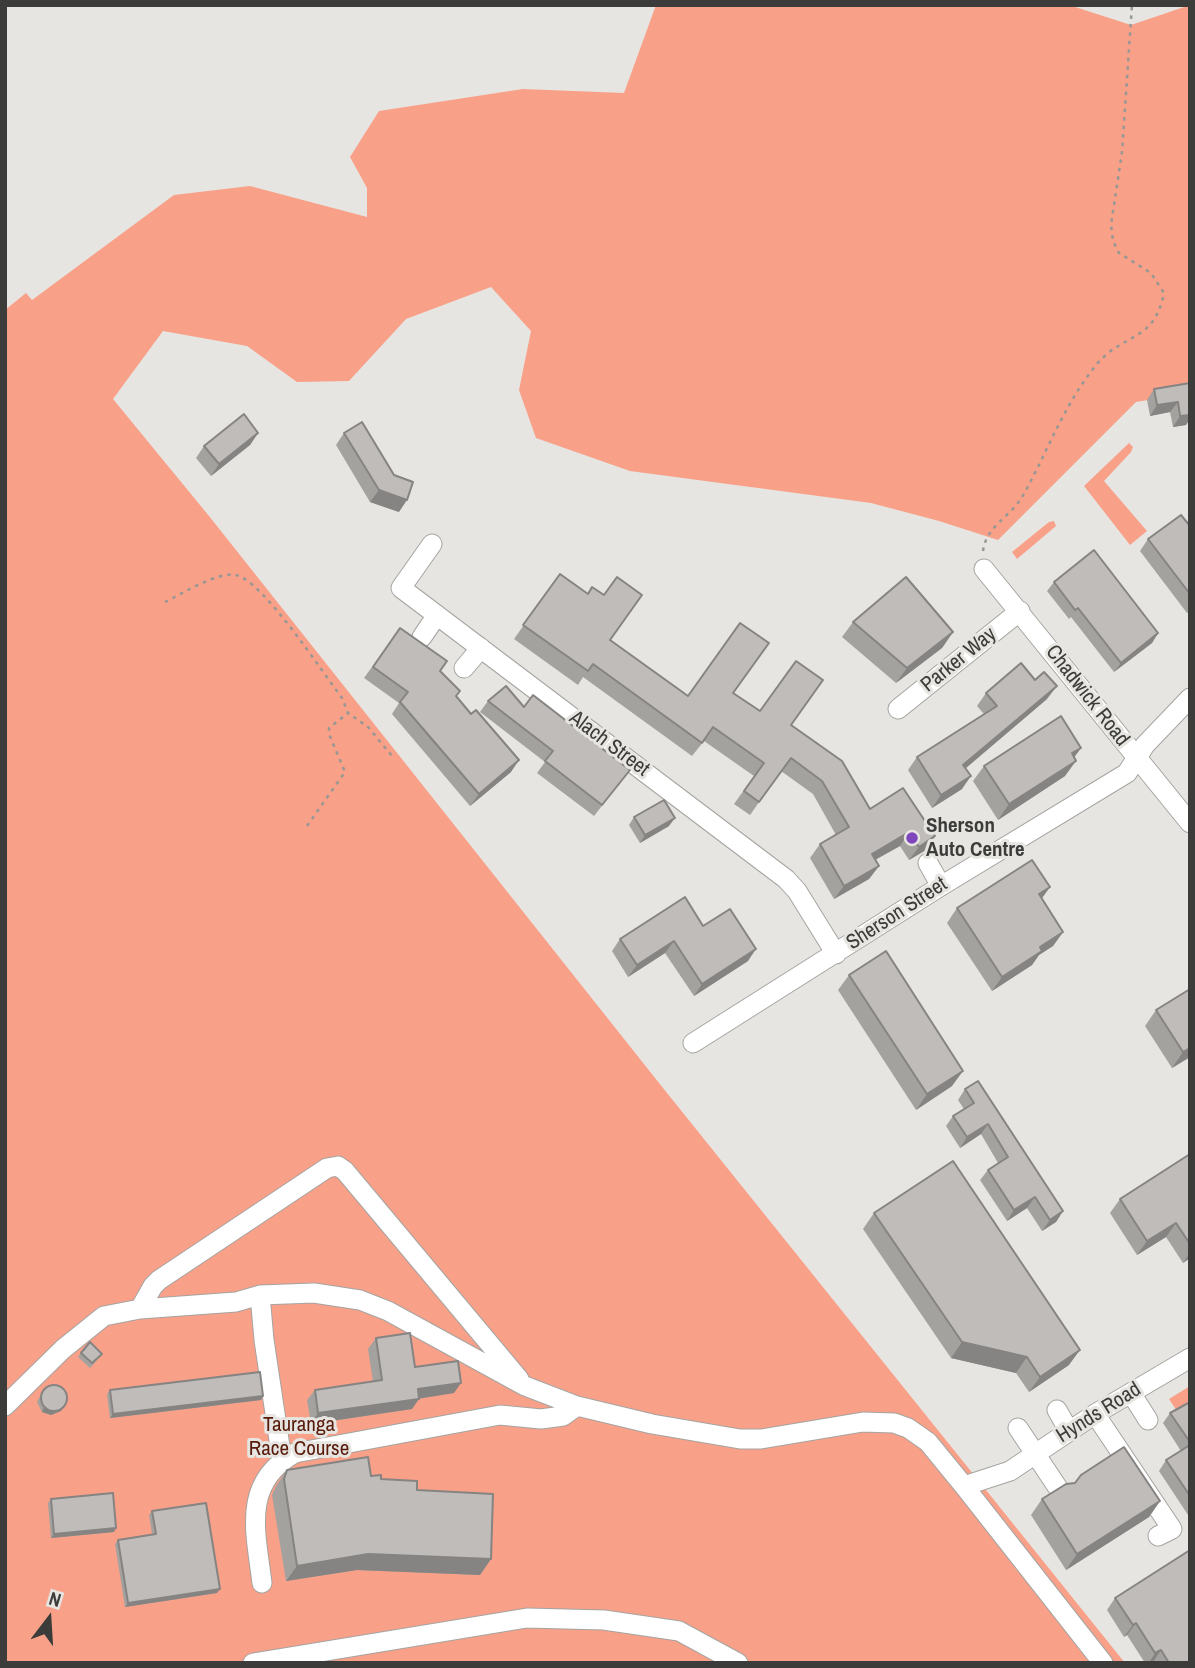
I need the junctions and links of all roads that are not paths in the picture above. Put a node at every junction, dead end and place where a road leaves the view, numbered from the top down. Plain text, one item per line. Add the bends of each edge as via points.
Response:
1 (432, 544) dead end
2 (984, 569) road end
3 (1020, 611) junction
4 (437, 615) junction
5 (422, 637) dead end
6 (481, 648) junction
7 (464, 668) dead end
8 (1190, 698) edge
9 (898, 709) dead end
10 (1136, 758) junction
11 (1190, 823) edge
12 (928, 863) dead end
13 (941, 886) junction
14 (836, 954) junction
15 (693, 1043) dead end
16 (260, 1295) junction
17 (140, 1309) junction
18 (1190, 1358) edge
19 (524, 1386) junction
20 (1131, 1393) junction
21 (5, 1406) edge
22 (578, 1406) junction
23 (1056, 1410) dead end
24 (1095, 1414) junction
25 (1148, 1420) dead end
26 (1018, 1428) dead end
27 (1069, 1431) junction
28 (1036, 1453) junction
29 (282, 1460) junction
30 (964, 1486) junction
31 (1058, 1488) edge
32 (1158, 1536) dead end
33 (262, 1583) dead end
34 (253, 1663) edge
35 (738, 1663) edge
36 (1103, 1663) edge

1 - 4 street, Alach Street via 401,588
2 - 3 street, Chadwick Road
3 - 9 street, Parker Way
3 - 10 street, Chadwick Road
4 - 5 street
4 - 6 street, Alach Street
6 - 7 street
6 - 14 street, Alach Street via 786,879
8 - 10 street, Sherson Street
10 - 11 street, Chadwick Road
10 - 13 street, Sherson Street via 1127,773
12 - 13 street
13 - 14 street, Sherson Street
14 - 15 street, Sherson Street
16 - 17 street via 236,1302
16 - 19 street via 314,1293 360,1300 422,1328
16 - 29 street
17 - 19 street via 159,1280 327,1168 338,1166
17 - 21 street via 104,1316
18 - 20 street, Hynds Road
19 - 22 street
20 - 24 street, Hynds Road
20 - 25 street
22 - 29 street via 563,1416 500,1415 295,1453
22 - 30 street via 740,1439 863,1422 894,1423 928,1443
23 - 27 street
24 - 27 street, Hynds Road
24 - 32 street via 1172,1529
26 - 28 street
27 - 28 street, Hynds Road
28 - 30 street, Hynds Road via 1010,1471
28 - 31 street
29 - 33 street via 270,1471 255,1507
30 - 36 street
34 - 35 street via 527,1618 604,1620 679,1631

